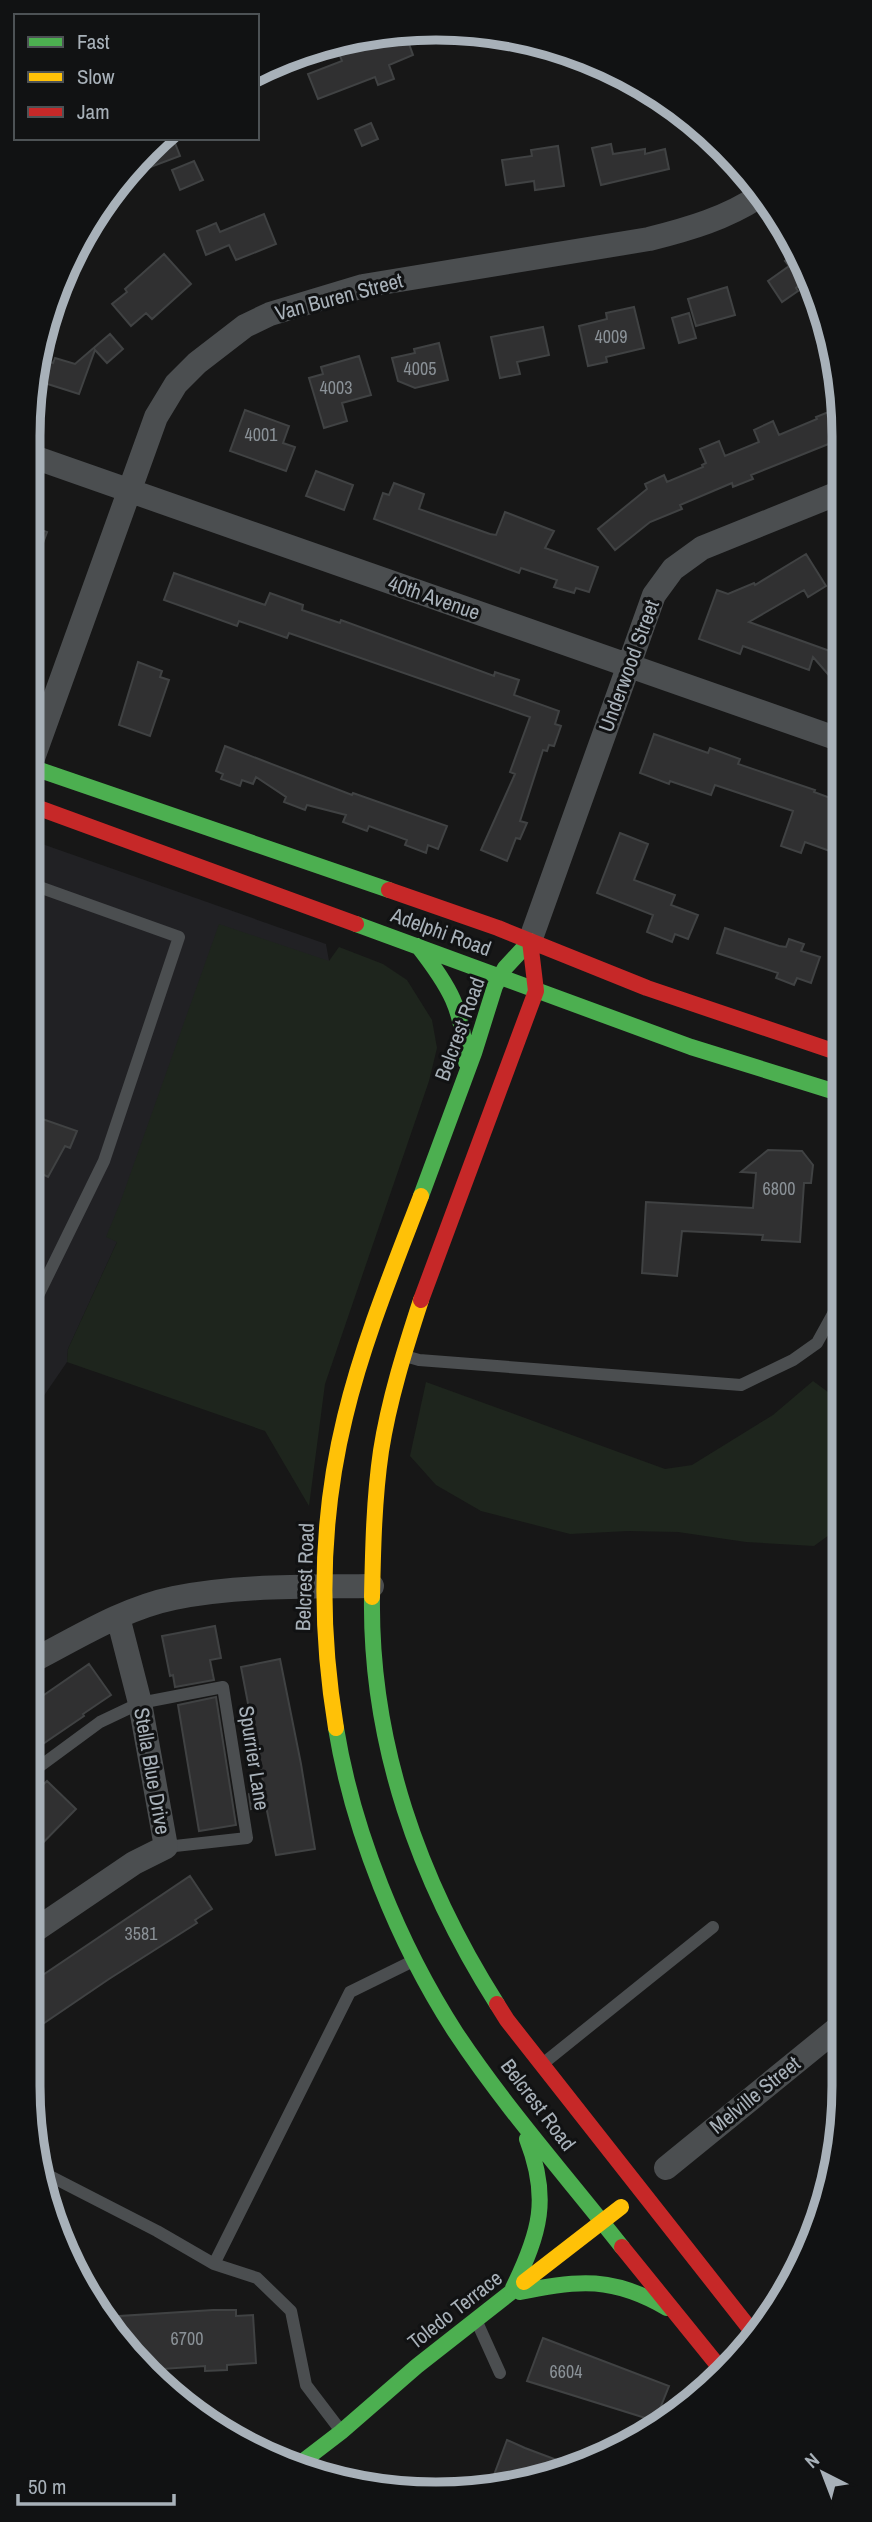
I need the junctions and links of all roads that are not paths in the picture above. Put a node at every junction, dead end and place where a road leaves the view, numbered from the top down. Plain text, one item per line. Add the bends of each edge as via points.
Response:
1 (753, 199) edge
2 (40, 460) edge
3 (129, 493) junction
4 (832, 496) edge
5 (629, 666) junction
6 (832, 737) edge
7 (40, 738) edge
8 (40, 772) edge
9 (40, 808) edge
10 (40, 887) edge
11 (530, 941) junction
12 (418, 946) junction
13 (500, 976) junction
14 (536, 991) junction
15 (832, 1051) edge
16 (467, 1073) junction
17 (832, 1091) edge
18 (40, 1292) edge
19 (832, 1316) edge
20 (404, 1356) junction
21 (372, 1586) junction
22 (323, 1587) junction
23 (118, 1617) junction
24 (40, 1657) edge
25 (140, 1703) junction
26 (40, 1766) edge
27 (166, 1847) junction
28 (40, 1927) edge
29 (713, 1927) dead end
30 (416, 1959) junction
31 (832, 2032) edge
32 (542, 2064) junction
33 (514, 2110) junction
34 (666, 2168) joint
35 (51, 2177) edge
36 (640, 2192) junction
37 (602, 2222) junction
38 (214, 2264) junction
39 (509, 2295) junction
40 (676, 2313) junction
41 (476, 2320) junction
42 (749, 2328) edge
43 (717, 2365) edge
44 (500, 2373) dead end
45 (341, 2432) junction
46 (305, 2460) edge

1 - 3 street, Van Buren Street via 687,230 363,286 270,314 220,344 176,384 156,417
2 - 3 street, 40th Avenue
3 - 5 street, 40th Avenue
3 - 7 street, Van Buren Street
4 - 5 street, Underwood Street via 702,548 680,564 654,595
5 - 6 street, 40th Avenue
5 - 11 street, Underwood Street
8 - 11 main road, Adelphi Road
9 - 12 main road, Adelphi Road
10 - 18 lane via 179,937 104,1161
11 - 13 main road, Belcrest Road
11 - 14 main road, Belcrest Road
11 - 15 main road, Adelphi Road via 647,988
12 - 13 main road, Adelphi Road
12 - 16 main road via 447,982 455,1000 465,1030
13 - 14 main road, Adelphi Road
13 - 16 main road, Belcrest Road
14 - 17 main road, Adelphi Road via 691,1047
14 - 20 main road, Belcrest Road
16 - 22 main road, Belcrest Road via 380,1304 345,1417 332,1481
19 - 20 lane via 817,1343 741,1385
20 - 21 main road, Belcrest Road via 378,1478
21 - 22 street
21 - 32 main road, Belcrest Road via 375,1677 402,1807 435,1894 478,1976
22 - 23 street via 242,1589 172,1599
22 - 30 main road, Belcrest Road via 324,1642 339,1750 374,1872
23 - 24 street
23 - 25 street, Stella Blue Drive
25 - 26 lane via 100,1722
25 - 27 street, Stella Blue Drive
25 - 27 lane, Spurrier Lane via 223,1687 247,1838
27 - 28 street, Stella Blue Drive via 134,1863
29 - 32 lane
30 - 33 main road, Belcrest Road via 454,2028
30 - 38 lane via 350,1992
31 - 34 street, Melville Street
32 - 36 main road, Belcrest Road
33 - 37 main road, Belcrest Road
33 - 39 main road via 533,2151 543,2205 531,2253
34 - 36 lane
35 - 38 lane
36 - 37 main road, Toledo Terrace
36 - 42 main road, Belcrest Road
37 - 39 main road, Toledo Terrace
37 - 40 main road, Belcrest Road
38 - 45 lane via 257,2278 292,2311 306,2385
39 - 40 main road via 576,2280 597,2281 649,2296
39 - 41 main road, Toledo Terrace
40 - 43 main road, Belcrest Road
41 - 44 lane
41 - 45 main road, Toledo Terrace
45 - 46 main road, Toledo Terrace

